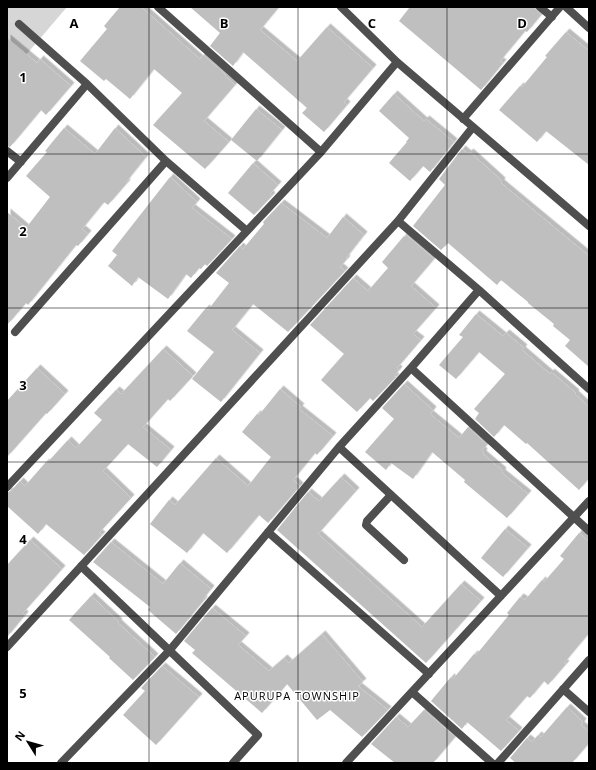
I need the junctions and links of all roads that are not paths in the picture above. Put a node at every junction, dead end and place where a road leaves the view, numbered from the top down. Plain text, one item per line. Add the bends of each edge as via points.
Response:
1 (158, 7) edge
2 (341, 7) edge
3 (540, 7) edge
4 (560, 7) edge
5 (566, 7) edge
6 (552, 17) junction
7 (19, 24) dead end
8 (589, 28) edge
9 (397, 62) junction
10 (87, 84) junction
11 (463, 119) junction
12 (473, 127) junction
13 (7, 150) edge
14 (321, 152) junction
15 (166, 161) junction
16 (20, 162) junction
17 (7, 178) edge
18 (398, 221) junction
19 (589, 226) edge
20 (247, 231) junction
21 (479, 290) junction
22 (15, 332) dead end
23 (411, 368) junction
24 (589, 389) edge
25 (340, 447) junction
26 (7, 488) edge
27 (391, 495) junction
28 (589, 501) edge
29 (573, 518) junction
30 (268, 532) junction
31 (589, 532) edge
32 (404, 560) dead end
33 (81, 566) junction
34 (501, 596) junction
35 (7, 647) edge
36 (169, 651) junction
37 (589, 660) edge
38 (429, 674) junction
39 (563, 689) junction
40 (412, 692) junction
41 (589, 712) edge
42 (61, 763) edge
43 (233, 763) edge
44 (346, 763) edge
45 (492, 763) edge
46 (498, 763) edge

1 - 14 street
2 - 9 street
3 - 6 street
4 - 6 street
5 - 8 street
6 - 11 street
7 - 10 street
9 - 11 street
9 - 14 street
10 - 15 street
10 - 16 street
11 - 12 street
12 - 18 street
12 - 19 street
13 - 16 street
14 - 20 street
15 - 20 street
15 - 22 street
16 - 17 street
18 - 21 street
18 - 33 street
20 - 26 street
21 - 23 street
21 - 24 street
23 - 25 street
23 - 29 street
25 - 27 street
25 - 30 street
27 - 32 street via 366,525
27 - 34 street
28 - 29 street
29 - 31 street
29 - 34 street
30 - 36 street
30 - 38 street
33 - 35 street
33 - 36 street
34 - 38 street
36 - 42 street
36 - 43 street via 258,735
37 - 39 street
38 - 40 street
39 - 41 street
39 - 46 street
40 - 44 street
40 - 45 street

